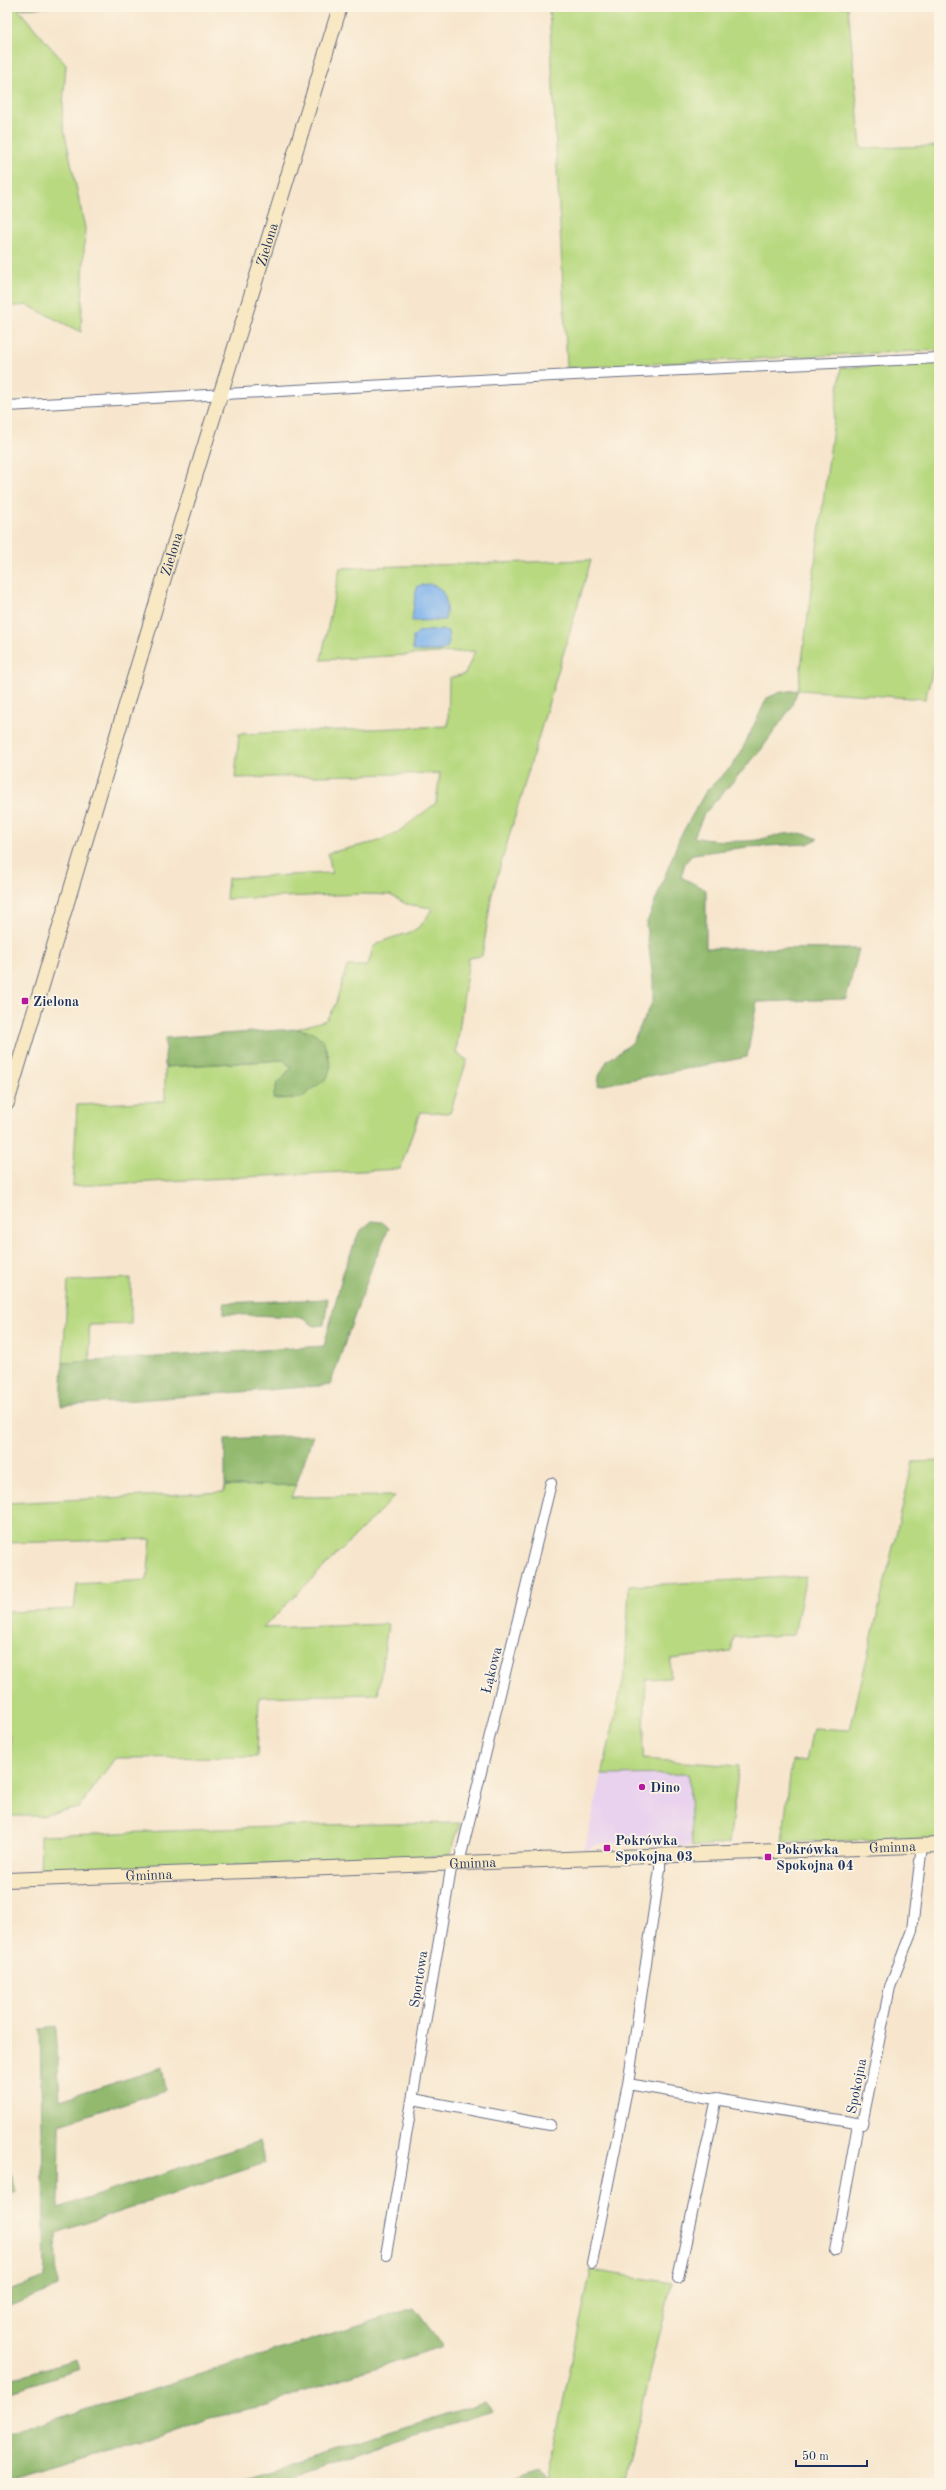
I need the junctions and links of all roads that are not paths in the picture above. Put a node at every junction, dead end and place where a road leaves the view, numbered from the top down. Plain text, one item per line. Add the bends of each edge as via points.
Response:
1 (340, 7) edge
2 (939, 358) edge
3 (221, 393) junction
4 (7, 406) edge
5 (7, 1103) edge
6 (551, 1483) dead end
7 (939, 1844) edge
8 (922, 1845) junction
9 (660, 1856) junction
10 (455, 1863) junction
11 (7, 1880) edge
12 (628, 2084) junction
13 (717, 2098) junction
14 (413, 2099) junction
15 (858, 2124) junction
16 (550, 2126) dead end
17 (835, 2251) dead end
18 (386, 2255) dead end
19 (592, 2263) dead end
20 (678, 2278) dead end

1 - 3 street, Zielona
2 - 3 street
3 - 4 street
3 - 5 street, Zielona
6 - 10 street, Łąkowa
7 - 8 street, Gminna
8 - 9 street, Gminna
8 - 15 street, Spokojna via 912,1930 890,1988 862,2124
9 - 10 street, Gminna
9 - 12 street
10 - 11 street, Gminna
10 - 14 street, Sportowa
12 - 13 street, Spokojna
12 - 19 street
13 - 15 street, Spokojna
13 - 20 street
14 - 16 street
14 - 18 street, Sportowa
15 - 17 street

